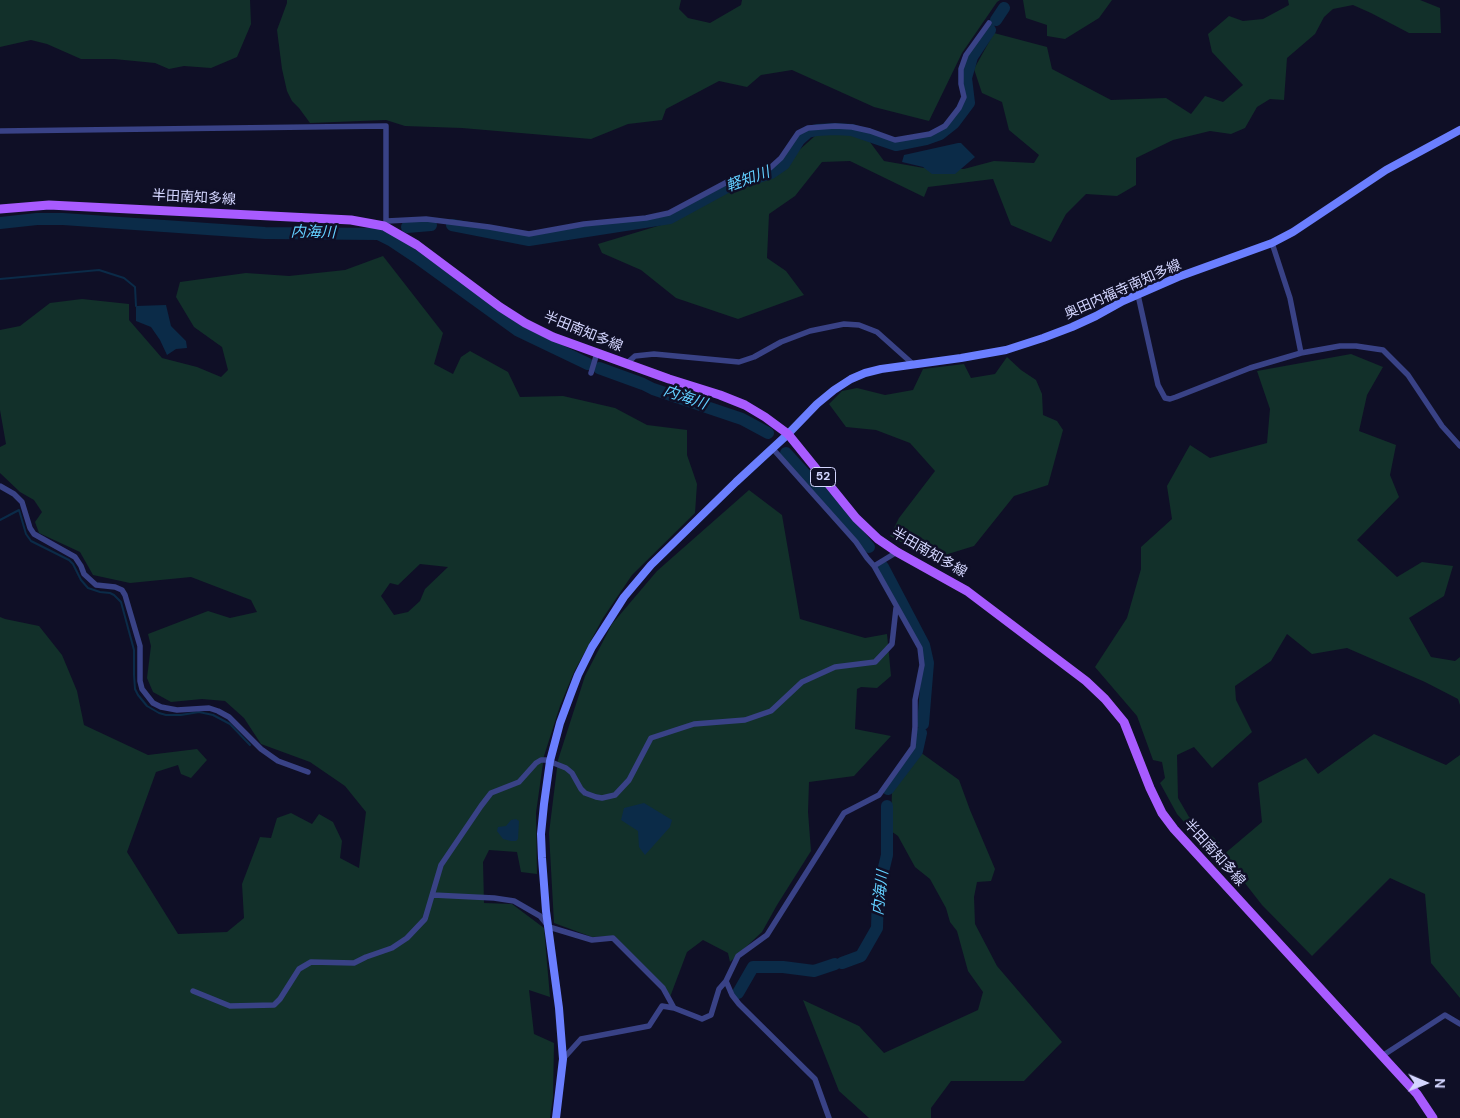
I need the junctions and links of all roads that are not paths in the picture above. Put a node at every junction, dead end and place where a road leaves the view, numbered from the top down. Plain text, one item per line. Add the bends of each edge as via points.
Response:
1 (989, 23) dead end
2 (1460, 130) edge
3 (0, 131) edge
4 (0, 209) edge
5 (386, 223) junction
6 (1272, 243) junction
7 (1138, 294) junction
8 (597, 353) junction
9 (1301, 353) junction
10 (626, 364) junction
11 (914, 365) junction
12 (591, 374) dead end
13 (788, 434) junction
14 (1460, 446) edge
15 (773, 449) junction
16 (0, 486) edge
17 (897, 552) junction
18 (874, 566) junction
19 (896, 608) junction
20 (550, 761) junction
21 (308, 772) dead end
22 (434, 894) junction
23 (549, 927) junction
24 (726, 981) junction
25 (192, 991) dead end
26 (674, 1008) junction
27 (1460, 1024) edge
28 (1382, 1056) junction
29 (562, 1059) junction
30 (556, 1118) edge
31 (829, 1118) edge
32 (1433, 1118) edge

1 - 5 street via 966,55 961,69 960,84 964,97 959,108 944,126 930,134 895,140 852,127 808,128 798,133 770,168 729,181 669,213 646,218 529,234 426,219
2 - 6 street, 奥田内福寺南知多線 via 1386,170
3 - 5 street via 386,126
4 - 5 main road, 半田南知多線 / 52 via 59,206
5 - 8 main road, 半田南知多線 / 52 via 525,323
6 - 7 street, 奥田内福寺南知多線
6 - 9 street via 1290,298
7 - 9 street via 1158,385 1165,398 1170,399 1250,368
7 - 11 street, 奥田内福寺南知多線 via 1072,327 1006,350
8 - 10 main road, 半田南知多線 / 52
8 - 12 street
9 - 14 street via 1340,346 1383,350 1408,375 1442,426
10 - 11 street via 635,356 654,354 739,362 810,331 859,324 877,332
10 - 13 main road, 半田南知多線 / 52 via 746,405
11 - 13 street, 奥田内福寺南知多線 via 881,369 851,379 817,404
13 - 15 street, 奥田内福寺南知多線
13 - 17 main road, 半田南知多線 / 52 via 856,518
15 - 18 street
15 - 20 street, 奥田内福寺南知多線 via 679,537 624,597 578,675
16 - 21 street via 22,502 34,534 75,557 84,574 96,585 122,590 140,646 142,690 153,702 177,710 218,710 230,717 278,762
17 - 18 street
17 - 28 main road, 半田南知多線 / 52 via 967,592 1086,681 1105,699 1124,722 1150,788 1174,829
18 - 19 street
19 - 20 street via 892,644 875,662 835,667 802,682 770,711 745,720 694,724 651,738 629,780 615,795 596,798 585,794 572,773
19 - 24 street via 920,648 922,665 915,700 913,747 878,795 844,812 767,935 738,956
20 - 22 street via 541,760 518,782 496,790 488,797 441,865
20 - 23 street, 奥田内福寺南知多線 via 541,834
22 - 23 street via 514,901 540,916
22 - 25 street via 425,919 407,938 392,948 354,963 311,962 299,969 274,1005 230,1006
23 - 26 street via 592,940 613,938 664,988
23 - 29 street, 奥田内福寺南知多線
24 - 26 street via 719,989 711,1015 702,1018
24 - 31 street via 739,1004 815,1079
26 - 29 street via 662,1006 649,1026 580,1039
27 - 28 street via 1445,1015
28 - 32 main road, 半田南知多線 / 52 via 1417,1094
29 - 30 street, 奥田内福寺南知多線

